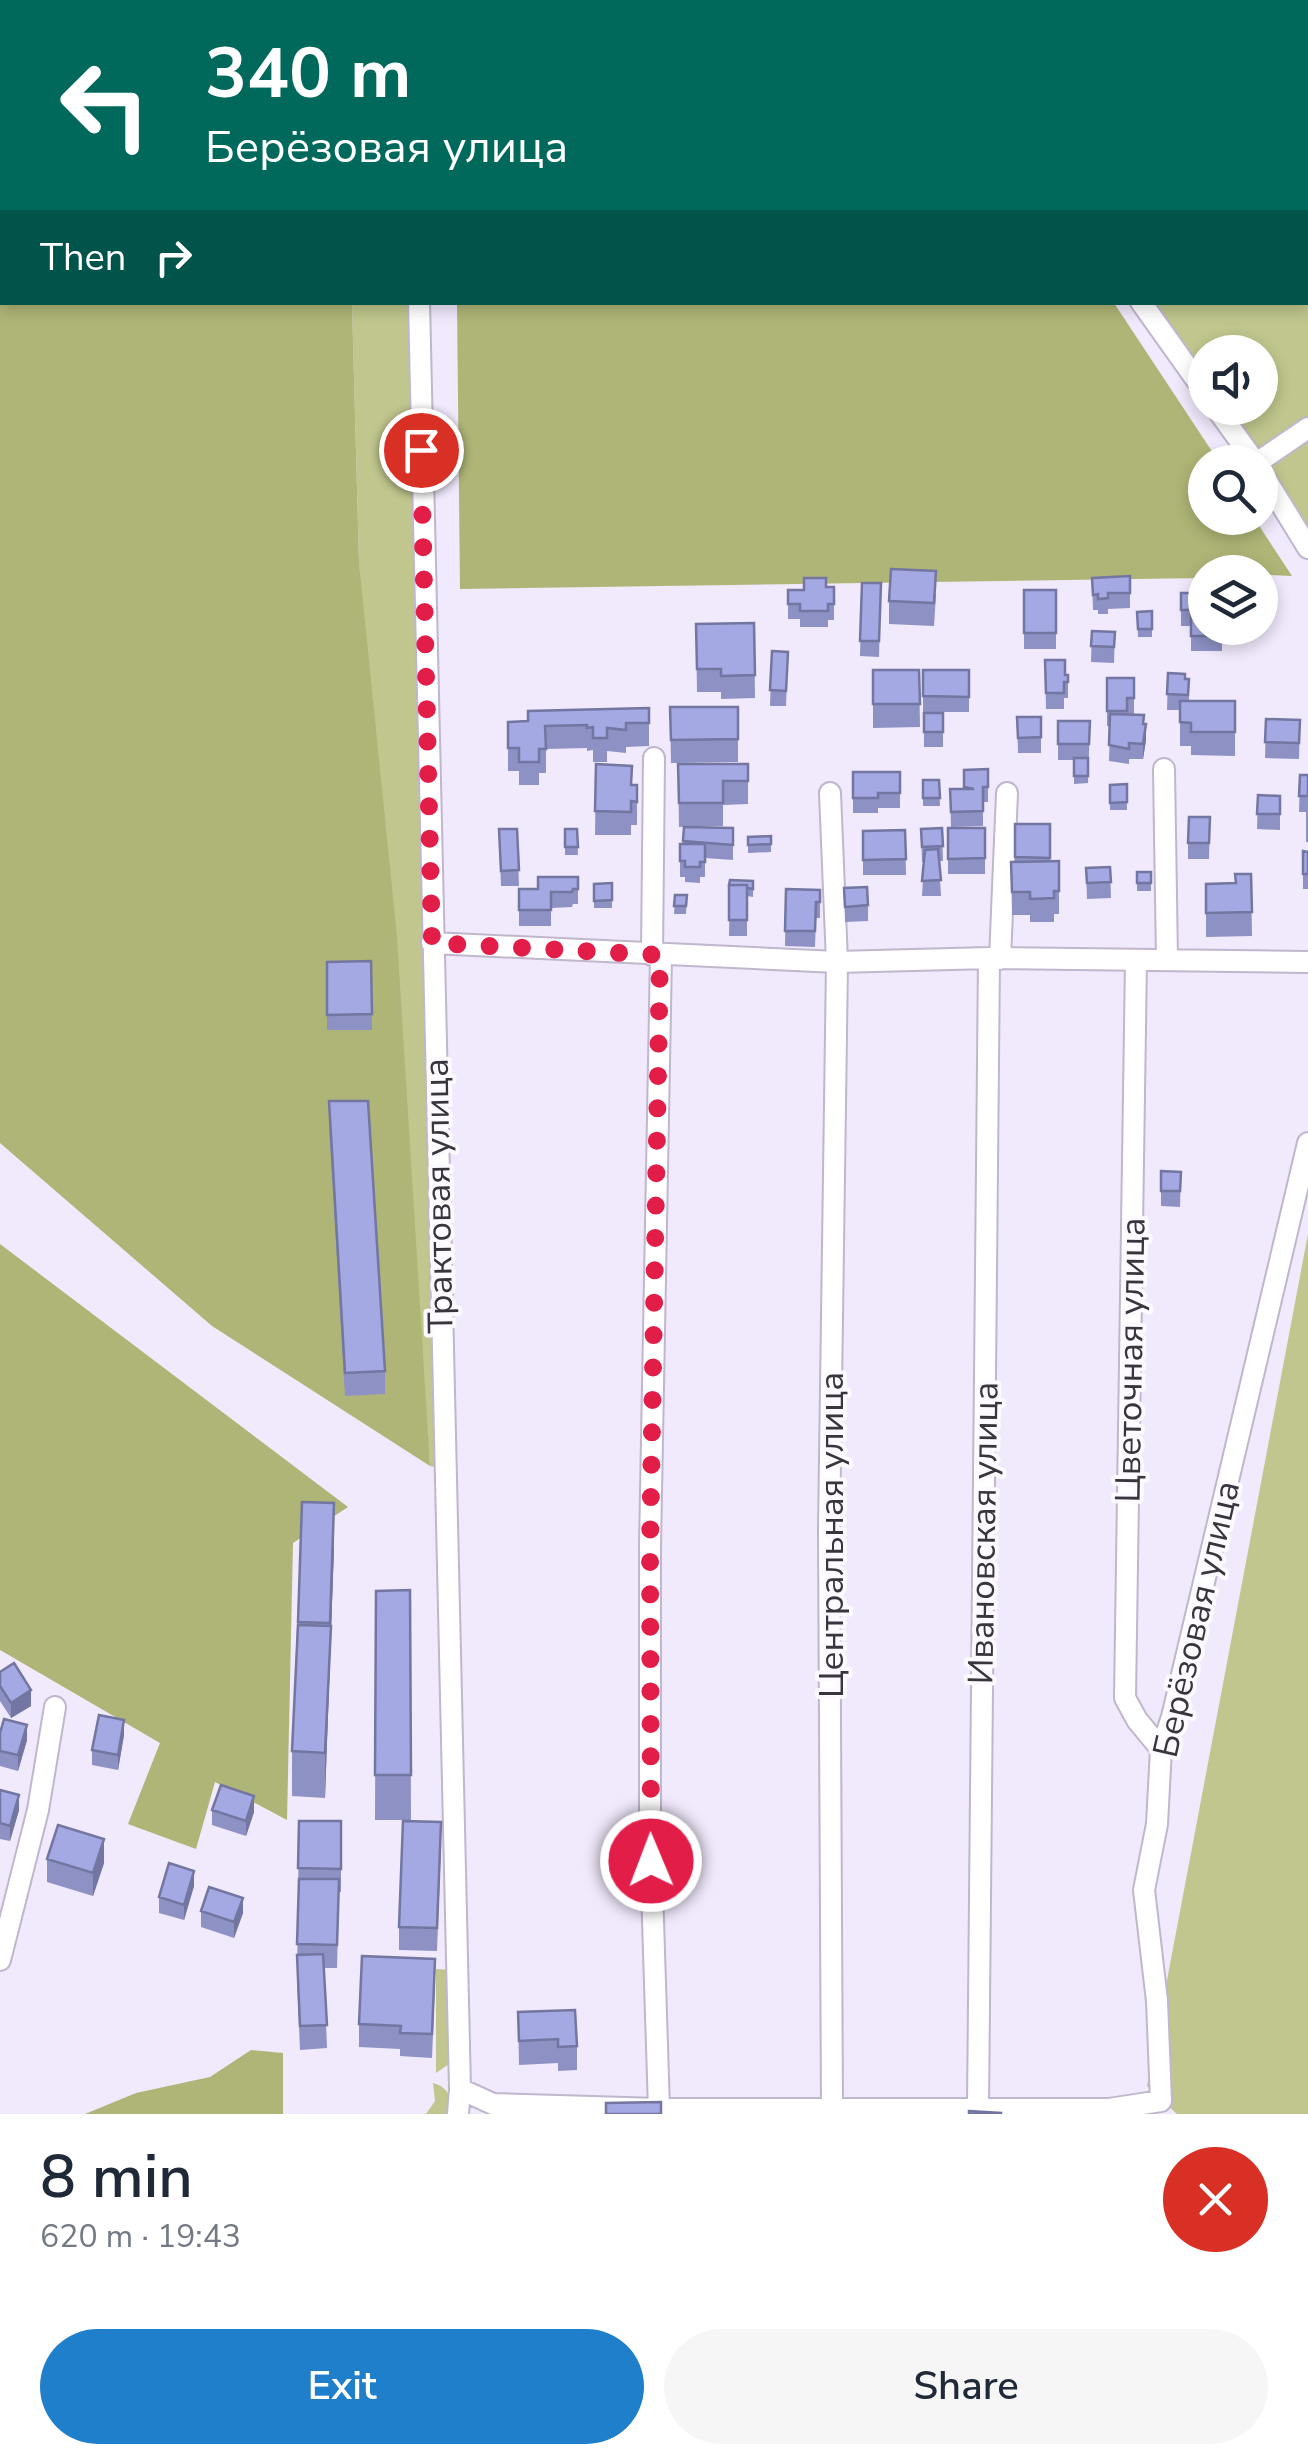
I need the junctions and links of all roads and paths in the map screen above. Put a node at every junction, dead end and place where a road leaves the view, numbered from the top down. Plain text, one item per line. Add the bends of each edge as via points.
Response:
1 (418, 305) edge
2 (1143, 305) edge
3 (1188, 368) edge
4 (1229, 425) edge
5 (1308, 428) edge
6 (1244, 445) edge
7 (1278, 448) edge
8 (1278, 499) edge
9 (1308, 548) edge
10 (654, 758) dead end
11 (1164, 769) dead end
12 (830, 793) dead end
13 (1007, 793) dead end
14 (432, 943) junction
15 (656, 955) junction
16 (994, 958) junction
17 (1136, 960) junction
18 (1167, 960) junction
19 (837, 962) junction
20 (1308, 962) edge
21 (1308, 1143) edge
22 (55, 1706) dead end
23 (1161, 1749) junction
24 (0, 1960) edge
25 (460, 2089) junction
26 (978, 2107) junction
27 (659, 2108) junction
28 (832, 2108) junction
29 (458, 2114) edge
30 (476, 2114) edge

1 - 14 street, Трактовая улица
2 - 3 street
4 - 6 street
5 - 7 street
8 - 9 street
10 - 15 street
11 - 18 street
12 - 19 street, Центральная улица
13 - 16 street, Ивановская улица
14 - 15 street
14 - 25 street, Трактовая улица
15 - 19 street
15 - 27 street via 650,1826
16 - 17 street
16 - 19 street
16 - 26 street, Ивановская улица
17 - 18 street
17 - 23 street, Цветочная улица via 1126,1698
18 - 20 street
19 - 28 street, Центральная улица via 829,1530
21 - 23 street, Берёзовая улица
22 - 24 street via 38,1810
23 - 26 street, Берёзовая улица via 1158,1824 1144,1890 1161,2101 1110,2109
25 - 27 street via 493,2104
25 - 29 street, Трактовая улица
25 - 30 street
26 - 28 street
27 - 28 street

